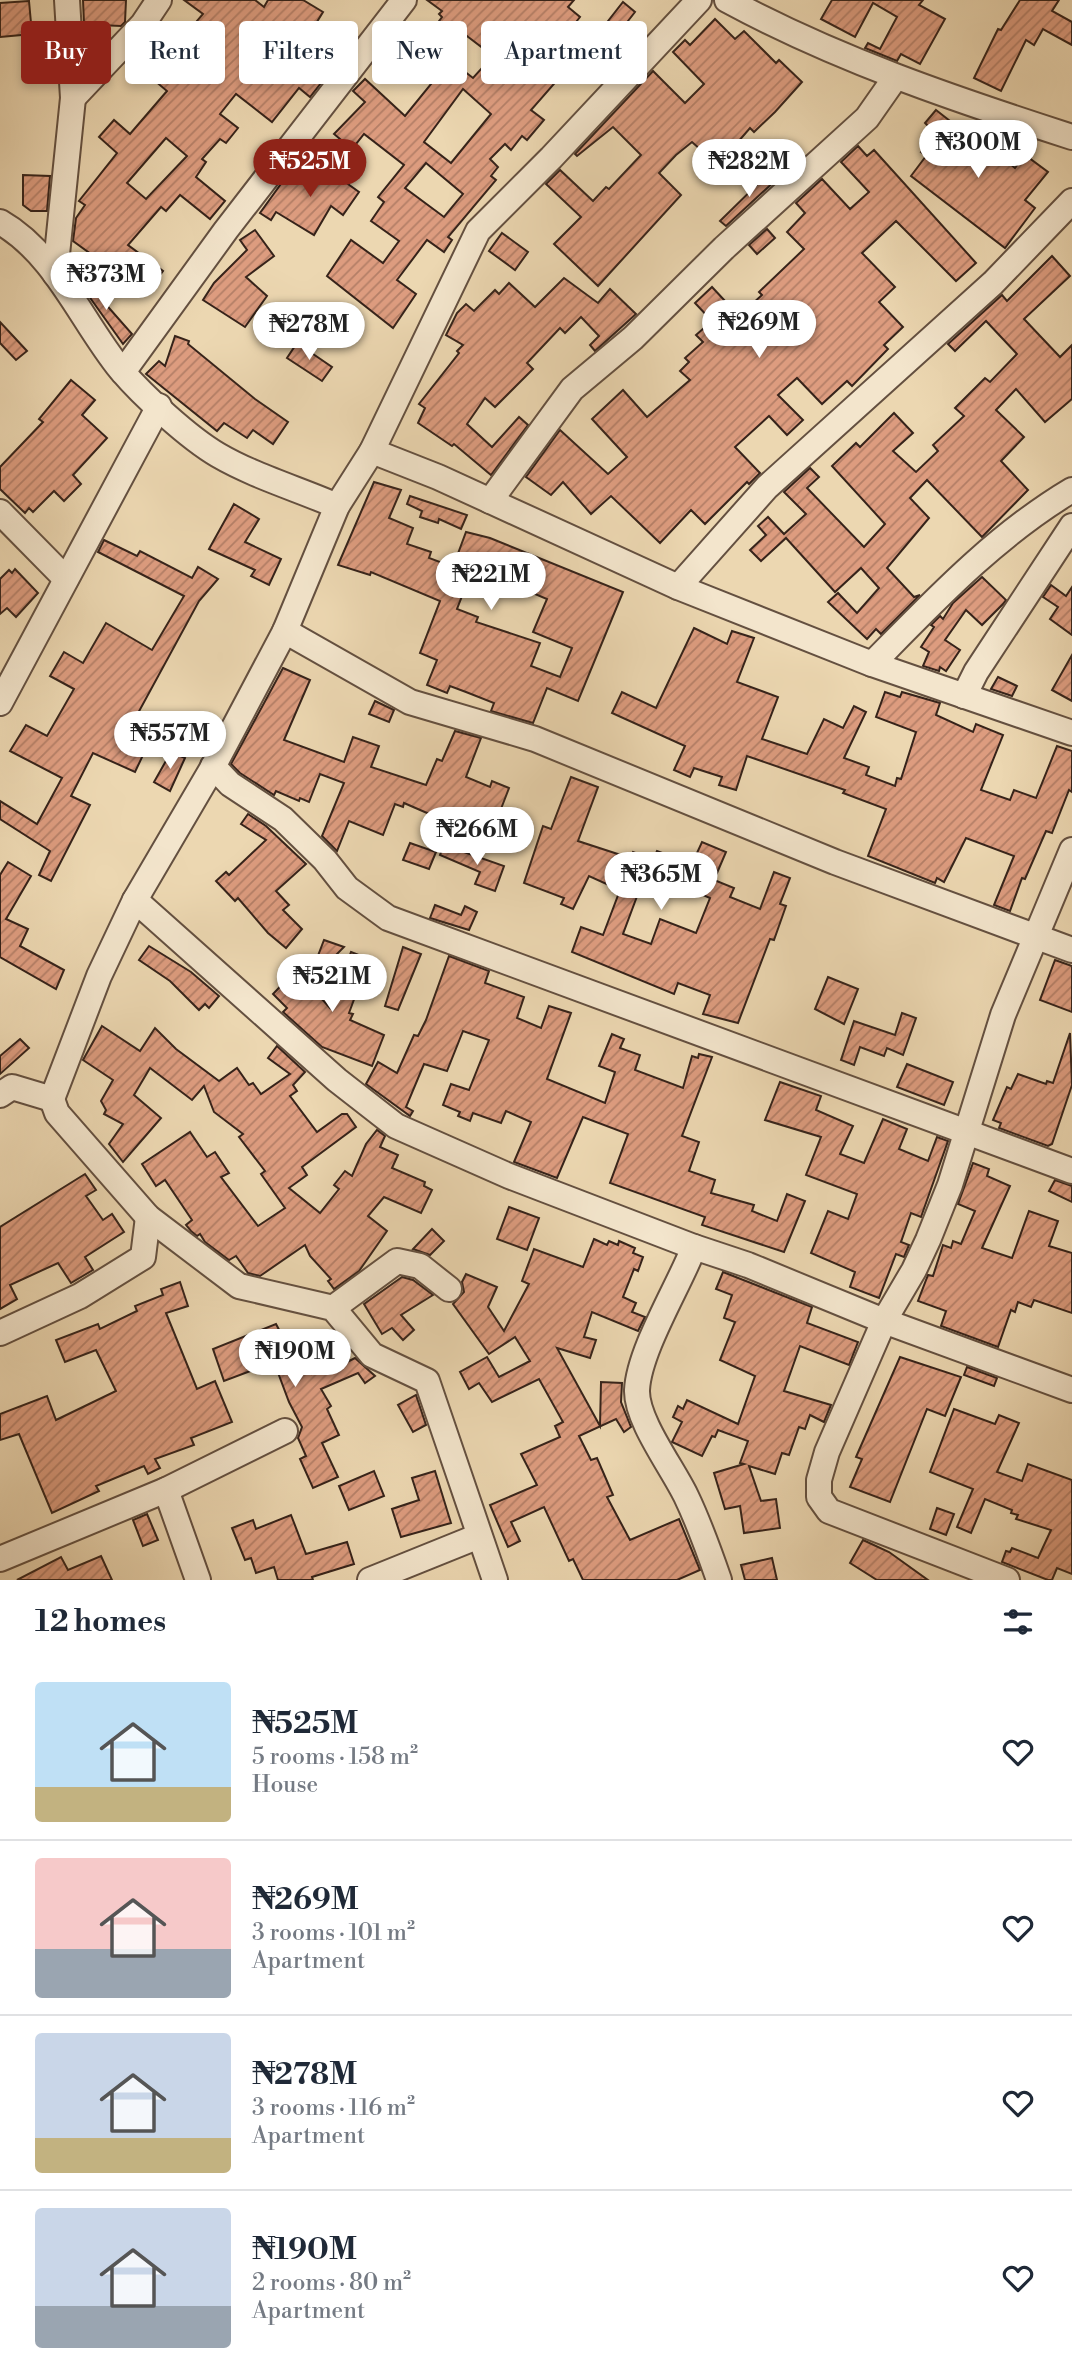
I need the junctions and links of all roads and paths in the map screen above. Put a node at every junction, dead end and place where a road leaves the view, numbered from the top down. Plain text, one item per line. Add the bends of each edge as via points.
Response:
1 (68, 0) edge
2 (159, 0) edge
3 (404, 0) edge
4 (698, 0) edge
5 (727, 0) edge
6 (895, 78) junction
7 (73, 98) junction
8 (1072, 137) edge
9 (1072, 201) edge
10 (0, 222) edge
11 (55, 274) junction
12 (123, 372) junction
13 (159, 406) junction
14 (372, 451) junction
15 (1072, 490) edge
16 (490, 501) junction
17 (337, 506) junction
18 (0, 512) edge
19 (1072, 526) edge
20 (66, 579) junction
21 (678, 587) junction
22 (285, 631) junction
23 (872, 664) junction
24 (964, 696) junction
25 (0, 704) edge
26 (1072, 733) edge
27 (213, 766) junction
28 (1072, 850) edge
29 (135, 900) junction
30 (1038, 937) junction
31 (1072, 950) edge
32 (0, 1095) edge
33 (52, 1099) junction
34 (966, 1132) junction
35 (1072, 1171) edge
36 (148, 1217) junction
37 (694, 1247) junction
38 (449, 1289) dead end
39 (333, 1308) junction
40 (884, 1321) junction
41 (0, 1334) edge
42 (1072, 1390) edge
43 (285, 1431) dead end
44 (166, 1490) junction
45 (479, 1536) junction
46 (0, 1559) edge
47 (198, 1580) edge
48 (370, 1580) edge
49 (495, 1580) edge
50 (719, 1580) edge
51 (1007, 1580) edge

1 - 7 street
2 - 7 street via 143,24
3 - 12 street
4 - 14 street via 478,231
5 - 6 street
6 - 8 street
6 - 16 street via 867,118 633,338 572,389
7 - 11 street
9 - 21 street via 993,283 767,487
10 - 11 street via 20,234
11 - 12 street
12 - 13 street
13 - 17 street via 218,455
13 - 20 street
14 - 16 street
14 - 17 street
15 - 23 street via 1040,509 998,544
16 - 21 street
17 - 22 street
18 - 20 street
19 - 24 street
20 - 25 street
21 - 23 street
22 - 27 street
22 - 30 street via 410,702 535,739 835,863
23 - 24 street
24 - 26 street
27 - 29 street
27 - 34 street via 230,785 283,819 347,888 388,918
28 - 30 street
29 - 33 street via 99,976
29 - 37 street via 337,1080 396,1126 509,1176
30 - 31 street
30 - 34 street via 1003,1014
32 - 33 street via 12,1087
33 - 36 street via 57,1113
34 - 35 street
34 - 40 street via 928,1240
36 - 39 street via 239,1286
36 - 41 street via 143,1258 80,1296
37 - 40 street
37 - 50 street via 652,1343 637,1392 640,1410 685,1493
38 - 39 street via 420,1266 397,1261
39 - 45 street via 372,1355 427,1381
40 - 42 street
40 - 51 street via 827,1452 818,1497 829,1511
43 - 44 street
44 - 46 street
44 - 47 street
45 - 48 street
45 - 49 street

